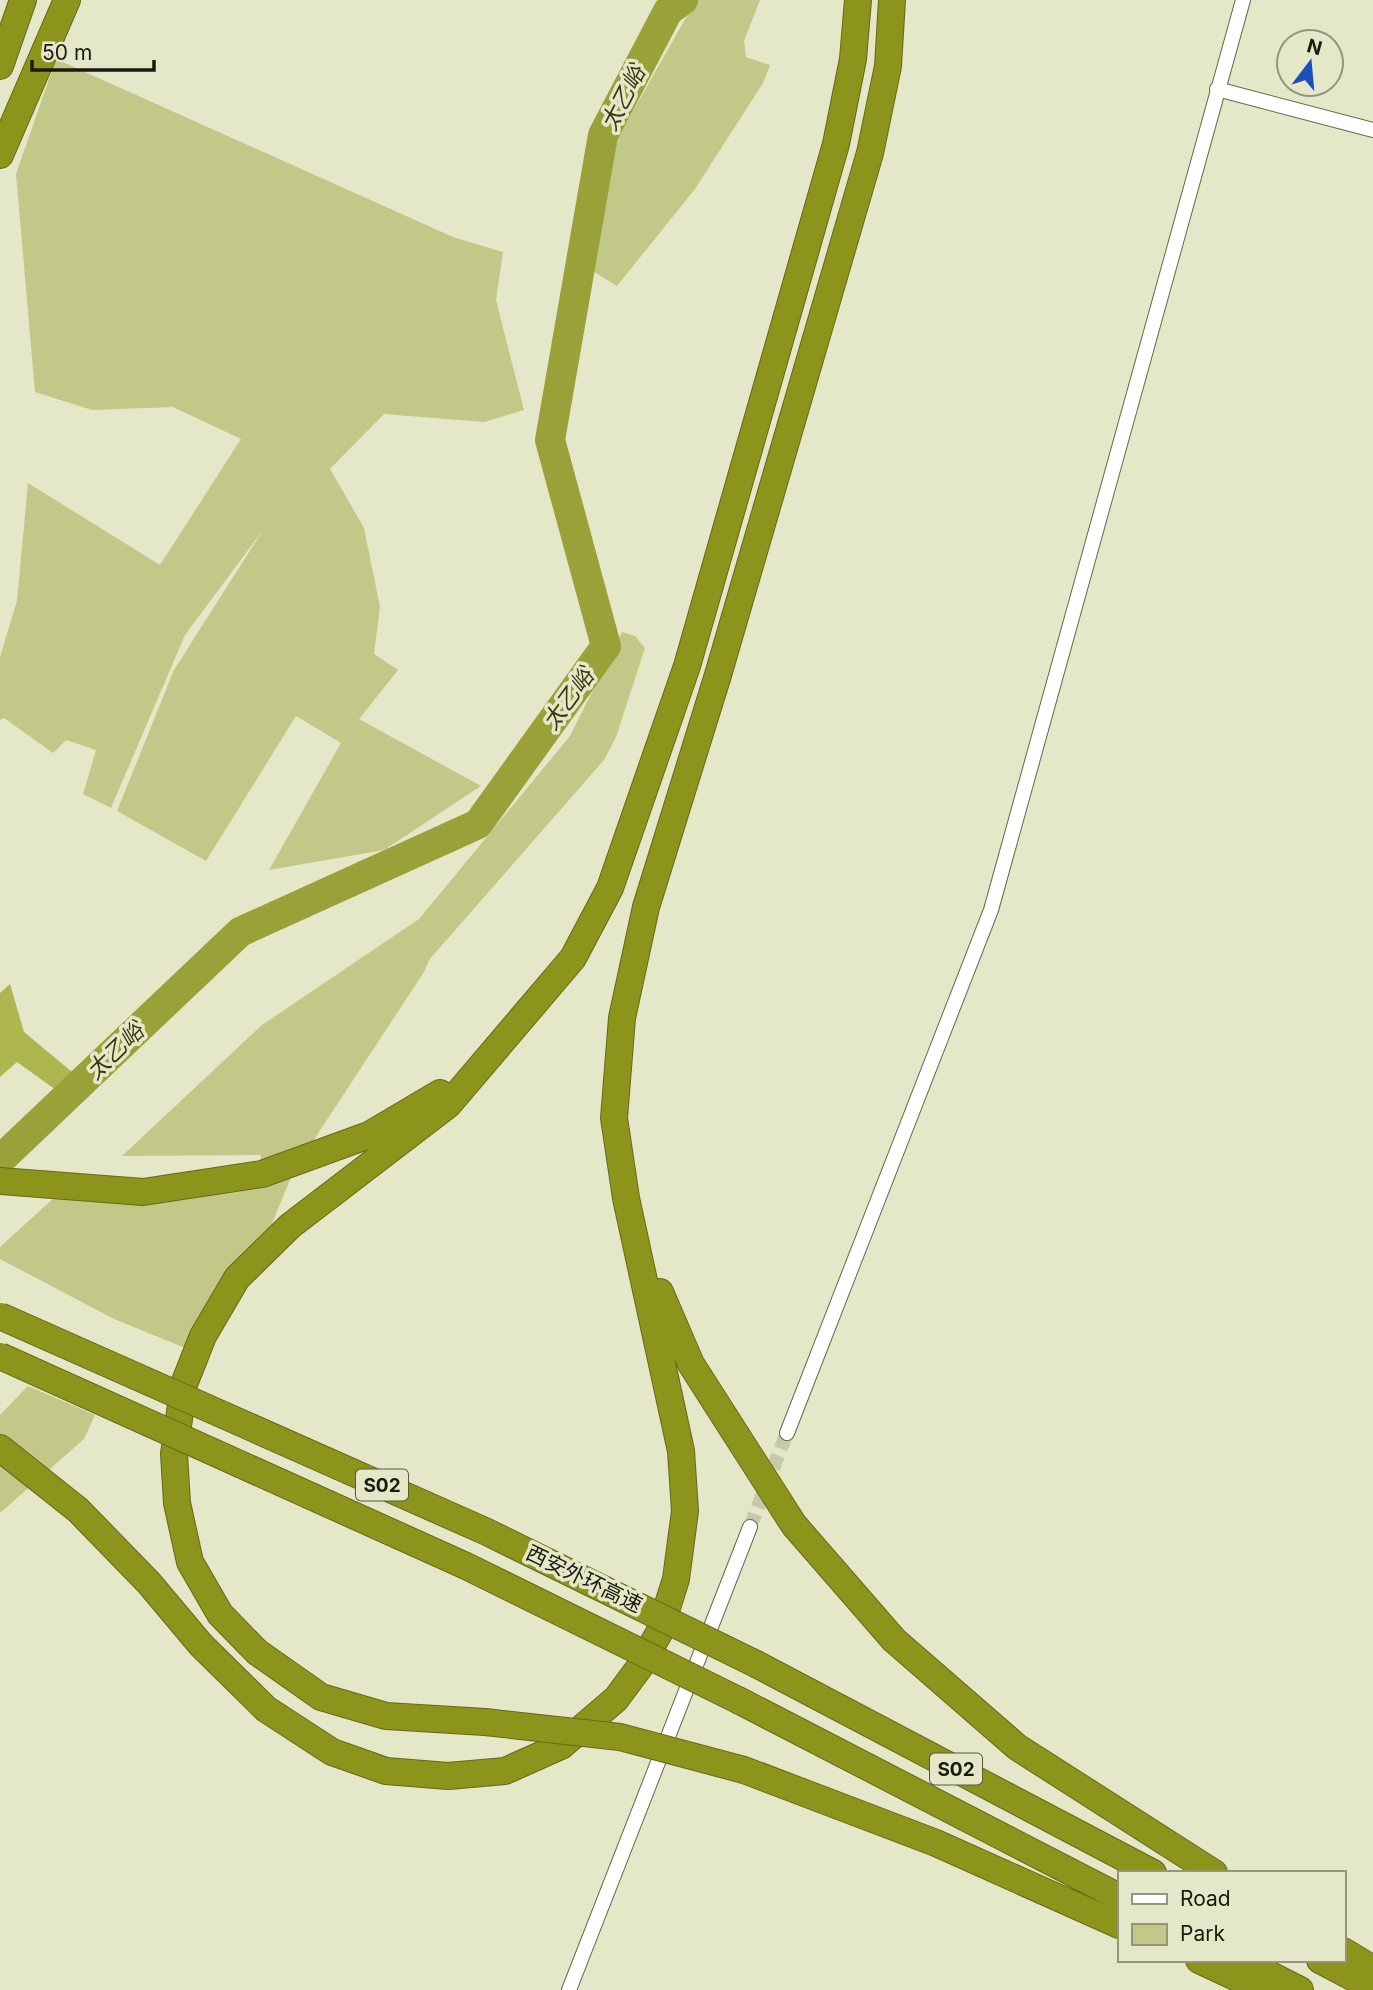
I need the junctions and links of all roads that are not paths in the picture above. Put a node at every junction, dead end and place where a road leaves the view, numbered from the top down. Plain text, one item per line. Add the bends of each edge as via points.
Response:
1 (23, 0) edge
2 (67, 0) edge
3 (858, 0) edge
4 (892, 0) edge
5 (1243, 0) edge
6 (0, 66) edge
7 (1217, 89) junction
8 (1373, 130) edge
9 (0, 155) edge
10 (531, 1011) junction
11 (0, 1181) edge
12 (626, 1198) junction
13 (0, 1316) edge
14 (0, 1356) edge
15 (787, 1433) tunnel mouth
16 (0, 1448) edge
17 (750, 1527) tunnel mouth
18 (1149, 1871) edge
19 (1211, 1871) edge
20 (1118, 1896) edge
21 (1118, 1925) edge
22 (1345, 1952) edge
23 (1203, 1962) edge
24 (1246, 1962) edge
25 (1324, 1962) edge
26 (1373, 1969) edge
27 (1373, 1988) edge
28 (569, 1990) edge
29 (1263, 1990) edge
30 (1300, 1990) edge

1 - 6 highway
2 - 9 highway
3 - 10 highway via 853,59 836,144 687,666 610,888 573,958
4 - 12 highway via 888,66 870,153 643,919 622,1018 614,1118
5 - 7 street
7 - 8 street
7 - 15 street via 990,910
10 - 11 highway via 437,1096 369,1135 262,1174 143,1192
10 - 21 highway, bridge via 448,1105 290,1226 237,1278 203,1336 184,1384 174,1454 177,1503 190,1562 220,1614 257,1652 320,1697 386,1716 621,1737 744,1770 936,1843
12 - 16 highway via 681,1451 685,1511 676,1579 659,1633 616,1699 561,1746 505,1771 448,1776 386,1771 331,1752 266,1709 78,1510
12 - 19 highway via 664,1305 703,1384 794,1525 885,1629 1017,1747
13 - 18 highway, 西安外环高速 / S02, bridge via 487,1532 758,1665
14 - 20 highway, 西安外环高速 / S02, bridge via 467,1566
17 - 28 street
22 - 26 highway
23 - 29 highway
24 - 30 highway
25 - 27 highway

